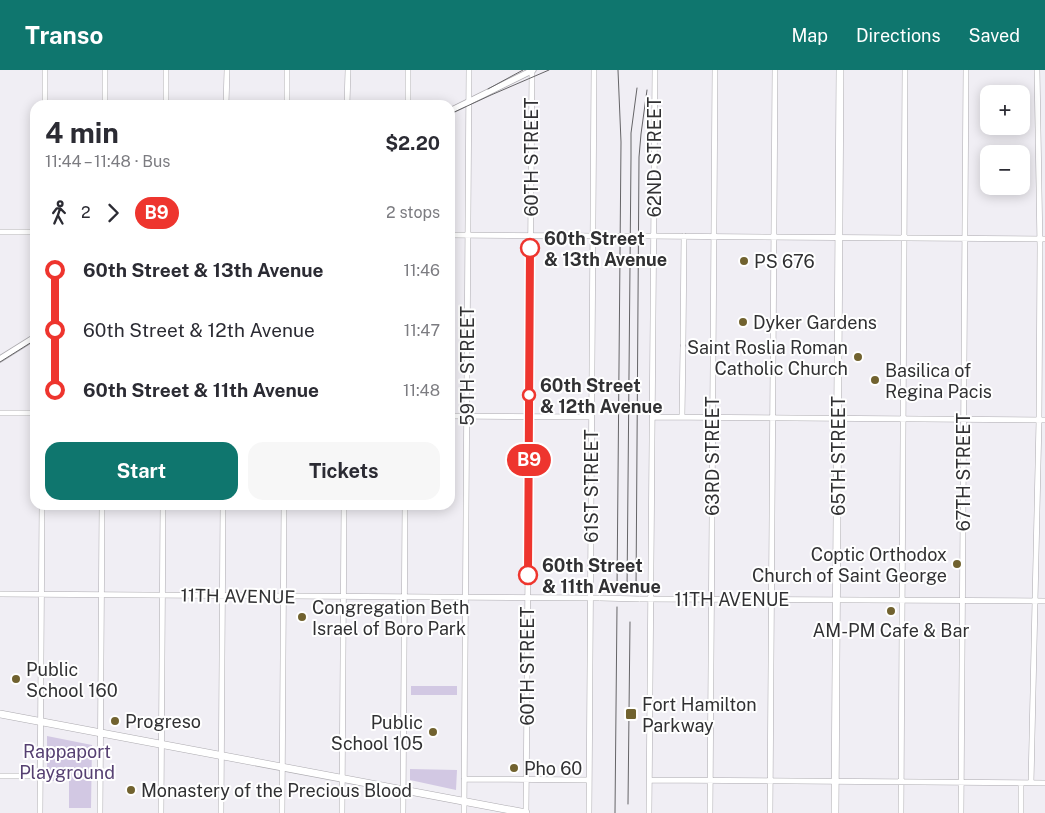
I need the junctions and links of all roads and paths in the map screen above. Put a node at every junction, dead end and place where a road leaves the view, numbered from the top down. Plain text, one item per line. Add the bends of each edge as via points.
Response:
1 (45, 70) edge
2 (106, 70) edge
3 (166, 70) edge
4 (226, 70) edge
5 (287, 70) edge
6 (348, 70) edge
7 (408, 70) edge
8 (469, 70) edge
9 (532, 70) edge
10 (594, 70) edge
11 (654, 70) edge
12 (715, 70) edge
13 (775, 70) edge
14 (840, 70) edge
15 (906, 70) edge
16 (966, 70) edge
17 (1036, 70) edge
18 (45, 100) edge
19 (105, 100) edge
20 (166, 100) edge
21 (226, 100) edge
22 (287, 100) edge
23 (347, 100) edge
24 (408, 100) edge
25 (468, 102) junction
26 (455, 108) edge
27 (0, 232) edge
28 (30, 232) edge
29 (455, 235) edge
30 (468, 235) junction
31 (530, 235) junction
32 (593, 236) junction
33 (654, 236) junction
34 (684, 236) junction
35 (714, 236) junction
36 (774, 237) junction
37 (839, 237) junction
38 (904, 238) junction
39 (965, 238) junction
40 (1043, 239) edge
41 (30, 339) edge
42 (0, 358) edge
43 (0, 413) edge
44 (30, 413) edge
45 (455, 416) edge
46 (466, 416) junction
47 (529, 416) junction
48 (591, 417) junction
49 (652, 417) junction
50 (682, 417) junction
51 (712, 418) junction
52 (773, 418) junction
53 (838, 418) junction
54 (903, 419) junction
55 (964, 419) junction
56 (1042, 420) edge
57 (42, 510) edge
58 (102, 510) edge
59 (163, 510) edge
60 (223, 510) edge
61 (284, 510) edge
62 (344, 510) edge
63 (405, 510) edge
64 (0, 594) edge
65 (41, 594) junction
66 (162, 595) junction
67 (101, 596) junction
68 (223, 596) junction
69 (283, 597) junction
70 (343, 597) junction
71 (465, 597) junction
72 (404, 598) junction
73 (528, 598) junction
74 (590, 598) junction
75 (651, 599) junction
76 (711, 599) junction
77 (772, 599) junction
78 (837, 600) junction
79 (902, 600) junction
80 (962, 601) junction
81 (1035, 601) junction
82 (1045, 601) edge
83 (0, 714) edge
84 (40, 721) junction
85 (100, 733) junction
86 (161, 744) junction
87 (222, 756) junction
88 (282, 767) junction
89 (0, 776) edge
90 (40, 776) junction
91 (342, 778) junction
92 (464, 779) junction
93 (526, 779) junction
94 (589, 780) junction
95 (650, 780) junction
96 (710, 780) junction
97 (770, 781) junction
98 (835, 781) junction
99 (900, 782) junction
100 (961, 782) junction
101 (1022, 782) junction
102 (1031, 783) junction
103 (1045, 783) edge
104 (403, 790) junction
105 (464, 801) junction
106 (40, 813) edge
107 (100, 813) edge
108 (161, 813) edge
109 (221, 813) edge
110 (282, 813) edge
111 (342, 813) edge
112 (403, 813) edge
113 (464, 813) edge
114 (526, 813) edge
115 (589, 813) edge
116 (649, 813) edge
117 (710, 813) edge
118 (770, 813) edge
119 (835, 813) edge
120 (901, 813) edge
121 (961, 813) edge
122 (1021, 813) edge

1 - 18 street
2 - 19 street
3 - 20 street
4 - 21 street
5 - 22 street
6 - 23 street
7 - 24 street
8 - 25 street, 59TH STREET
9 - 25 street
9 - 31 street, 60TH STREET
10 - 32 street, 61ST STREET
11 - 33 street, 62ND STREET
12 - 35 street, 63RD STREET
13 - 36 street
14 - 37 main road, 65TH STREET
15 - 38 street
16 - 39 street, 67TH STREET
17 - 40 street
25 - 26 street
25 - 30 street, 59TH STREET
27 - 28 street
29 - 30 street
30 - 31 street
30 - 46 street, 59TH STREET
31 - 32 street
31 - 47 street, 60TH STREET
32 - 33 street, bridge
32 - 48 street, 61ST STREET
33 - 34 street
33 - 49 street, 62ND STREET
34 - 35 street
34 - 50 street
35 - 36 street
35 - 51 street, 63RD STREET
36 - 37 street
36 - 52 street
37 - 38 street
37 - 53 main road, 65TH STREET
38 - 39 street
38 - 54 street
39 - 40 street
39 - 55 street, 67TH STREET
40 - 56 street
41 - 42 street
43 - 44 street
45 - 46 street
46 - 47 street
46 - 71 street, 59TH STREET
47 - 48 street
47 - 73 street, 60TH STREET
48 - 74 street, 61ST STREET
49 - 50 street
49 - 75 street, 62ND STREET
50 - 51 street
51 - 52 street
51 - 76 street, 63RD STREET
52 - 53 street
52 - 77 street
53 - 54 street
53 - 78 main road, 65TH STREET
54 - 55 street
54 - 79 street
55 - 56 street
55 - 80 street, 67TH STREET
56 - 81 street
57 - 65 street
58 - 67 street
59 - 66 street
60 - 68 street
61 - 69 street
62 - 70 street
63 - 72 street
64 - 65 street, 11TH AVENUE
65 - 67 street, 11TH AVENUE
65 - 84 street
66 - 67 street, 11TH AVENUE
66 - 68 street, 11TH AVENUE
66 - 86 street
67 - 85 street
68 - 69 street, 11TH AVENUE
68 - 87 street
69 - 70 street, 11TH AVENUE
69 - 88 street
70 - 72 street, 11TH AVENUE
70 - 91 street
71 - 72 street, 11TH AVENUE
71 - 73 street, 11TH AVENUE
71 - 92 street, 59TH STREET
72 - 104 street
73 - 74 street, 11TH AVENUE
73 - 93 street, 60TH STREET
74 - 75 street, 11TH AVENUE, bridge
74 - 94 street, 61ST STREET
75 - 76 street, 11TH AVENUE
75 - 95 street, 62ND STREET
76 - 77 street, 11TH AVENUE
76 - 96 street, 63RD STREET
77 - 78 street, 11TH AVENUE
77 - 97 street
78 - 79 street, 11TH AVENUE
78 - 98 main road, 65TH STREET
79 - 80 street, 11TH AVENUE
79 - 99 street
80 - 81 street, 11TH AVENUE
80 - 100 street, 67TH STREET
81 - 82 street, 11TH AVENUE
81 - 102 street
83 - 84 main road
84 - 85 main road
84 - 90 street
85 - 86 main road
85 - 107 street
86 - 87 main road
86 - 108 street
87 - 88 main road
87 - 109 street
88 - 91 main road
88 - 110 street
89 - 90 street
90 - 106 street
91 - 104 main road
91 - 111 street
92 - 93 street
92 - 105 street, 59TH STREET
93 - 94 street
93 - 114 street, 60TH STREET
94 - 115 street, 61ST STREET
95 - 96 street
95 - 116 street, 62ND STREET
96 - 97 street
96 - 117 street, 63RD STREET
97 - 98 street
97 - 118 street
98 - 99 street
98 - 119 main road, 65TH STREET
99 - 100 street
99 - 120 street
100 - 101 street
100 - 121 street, 67TH STREET
101 - 102 street
101 - 122 street
102 - 103 street
104 - 105 main road
104 - 112 street
105 - 113 street, 59TH STREET
105 - 114 main road

